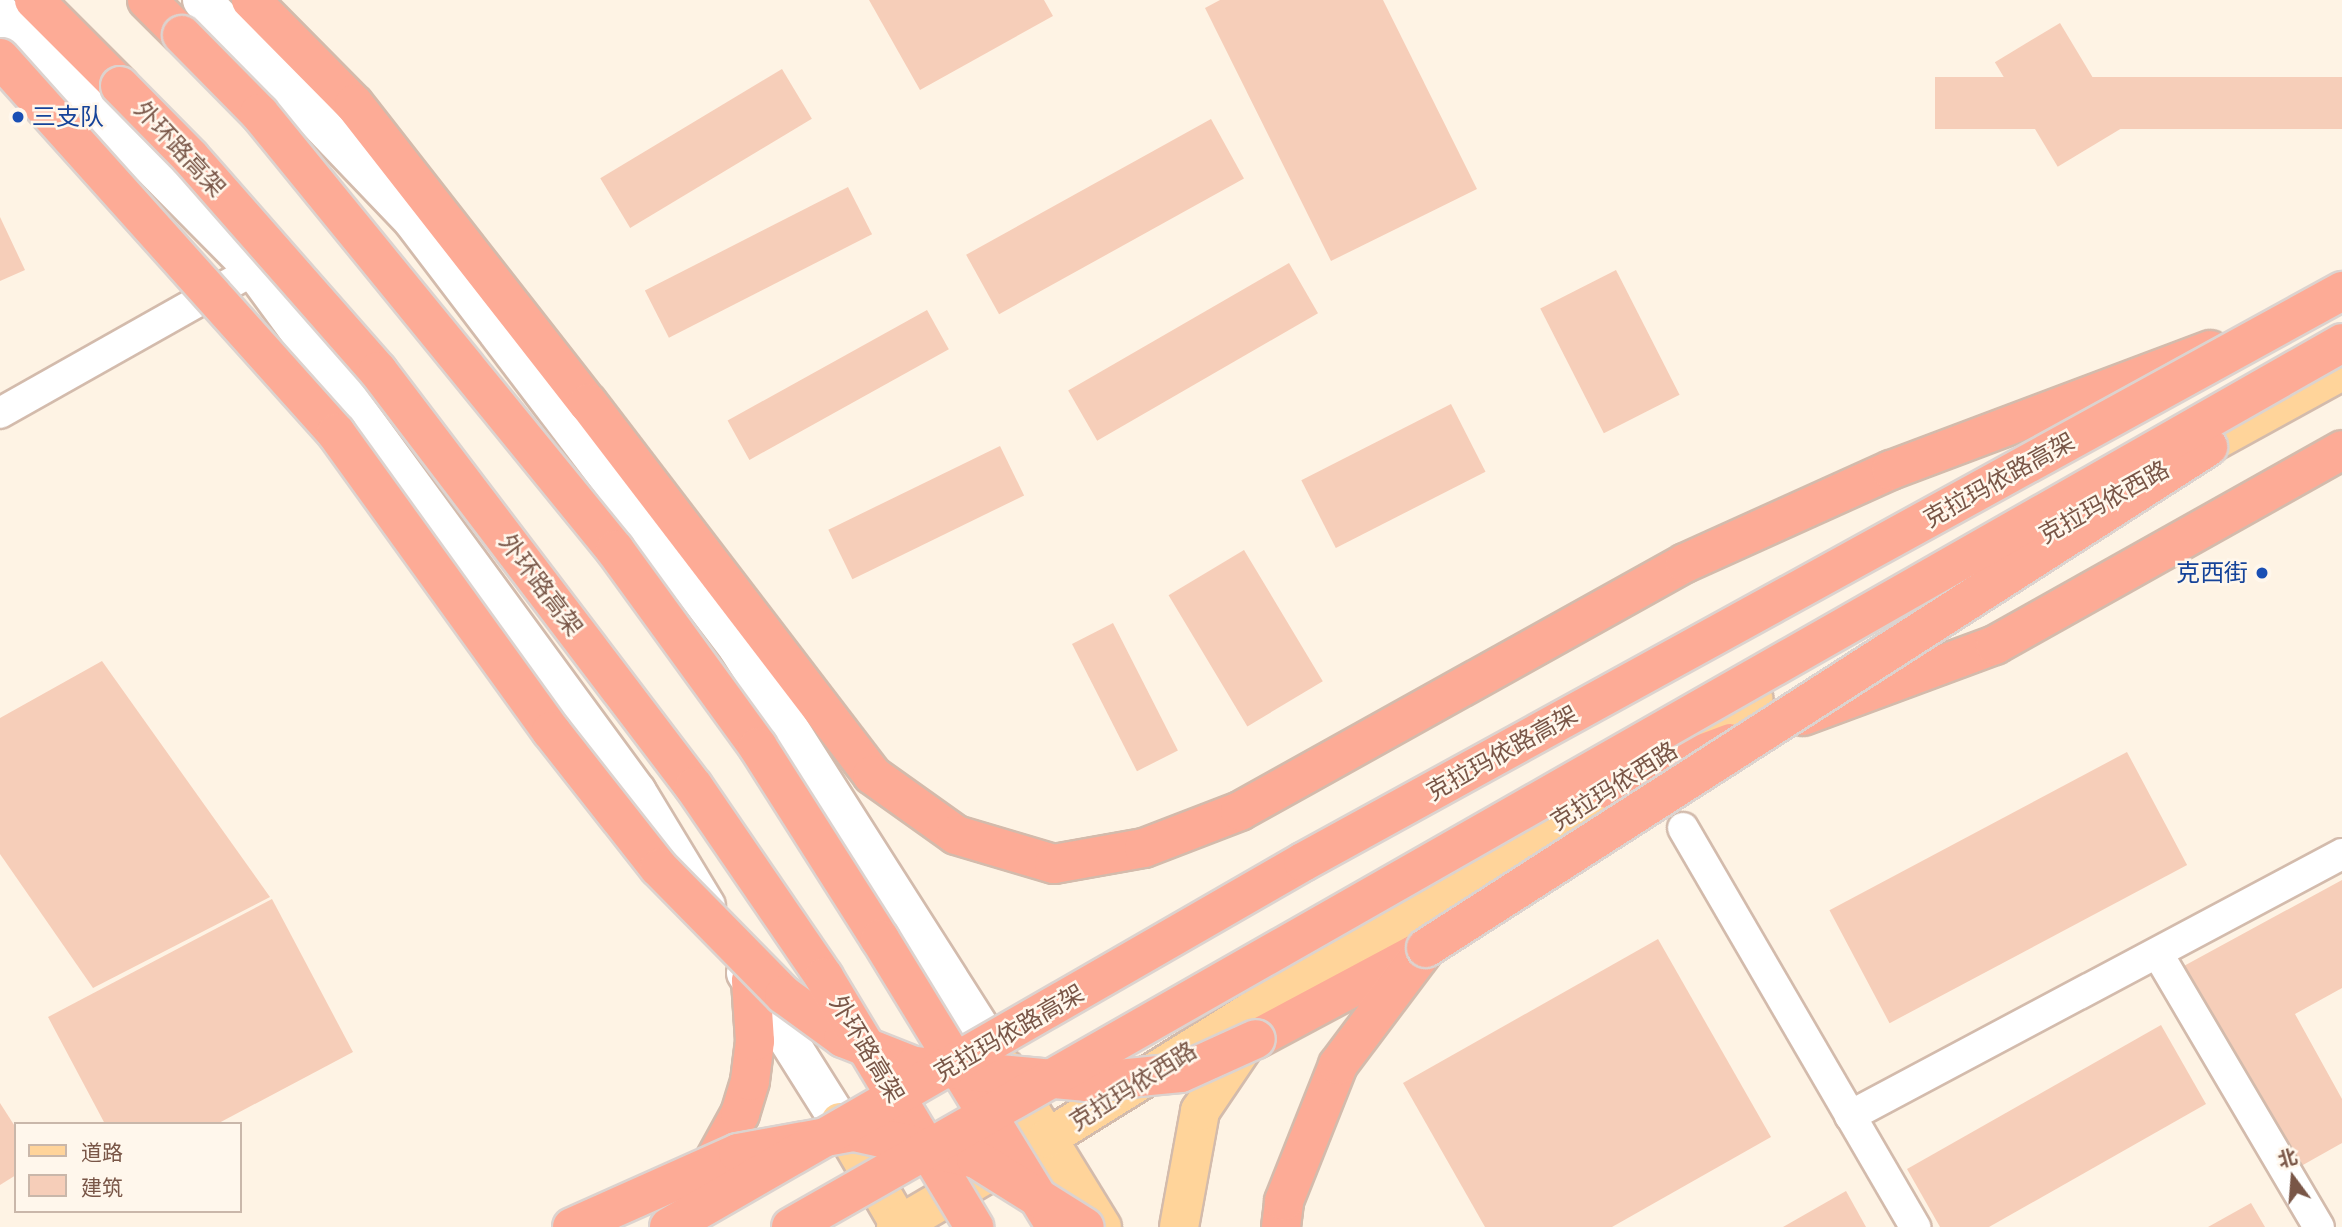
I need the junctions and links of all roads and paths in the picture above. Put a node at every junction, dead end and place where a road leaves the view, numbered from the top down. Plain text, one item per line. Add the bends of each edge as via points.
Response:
1 (34, 0) edge
2 (148, 0) edge
3 (202, 0) edge
4 (251, 0) edge
5 (0, 13) edge
6 (0, 58) edge
7 (254, 270) junction
8 (2342, 291) edge
9 (2342, 302) edge
10 (2291, 319) junction
11 (2342, 343) edge
12 (2342, 360) edge
13 (2342, 371) edge
14 (0, 413) edge
15 (2342, 450) edge
16 (1608, 789) junction
17 (1683, 828) dead end
18 (2342, 855) edge
19 (1426, 948) junction
20 (2158, 954) junction
21 (751, 980) junction
22 (1279, 995) junction
23 (986, 1038) junction
24 (1850, 1116) junction
25 (840, 1122) junction
26 (1048, 1138) junction
27 (680, 1216) edge
28 (899, 1226) edge
29 (572, 1227) edge
30 (653, 1227) edge
31 (791, 1227) edge
32 (974, 1227) edge
33 (1056, 1227) edge
34 (1085, 1227) edge
35 (1102, 1227) edge
36 (1179, 1227) edge
37 (1281, 1227) edge
38 (1915, 1227) edge
39 (2319, 1227) edge

1 - 32 highway, 外环路高架, bridge via 190,157 378,371 694,787 824,977
2 - 33 highway, bridge via 259,113 615,550 758,747
3 - 23 main road via 413,222 738,648
4 - 10 highway, bridge via 354,104 872,775 956,835 1054,864 1144,848 1240,811 1685,563 1891,470
5 - 7 main road
6 - 19 highway, bridge via 336,433 551,731 659,868 783,995 843,1038 914,1066 1087,1082 1181,1073 1256,1039
7 - 14 street
7 - 21 main road via 637,792
8 - 10 highway, 克拉玛依路高架, bridge
9 - 23 main road via 2098,439
10 - 27 highway, 克拉玛依路高架, bridge via 1303,862
11 - 31 highway, 克拉玛依路高架, bridge
12 - 19 highway, bridge
13 - 16 main road, 克拉玛依西路 via 1792,674
15 - 16 highway via 1995,645
16 - 22 main road, 克拉玛依西路
17 - 24 street
18 - 20 street
19 - 37 highway via 1338,1065 1284,1201
20 - 24 street
20 - 39 street
21 - 25 main road
21 - 27 highway via 755,1041 740,1114
22 - 26 main road, 克拉玛依西路
22 - 36 main road via 1200,1111
23 - 25 main road
23 - 26 main road
24 - 38 street
25 - 27 main road
25 - 28 main road
26 - 28 main road, 克拉玛依西路
26 - 35 main road
27 - 30 main road
29 - 34 highway, bridge via 738,1153 853,1132 976,1159

